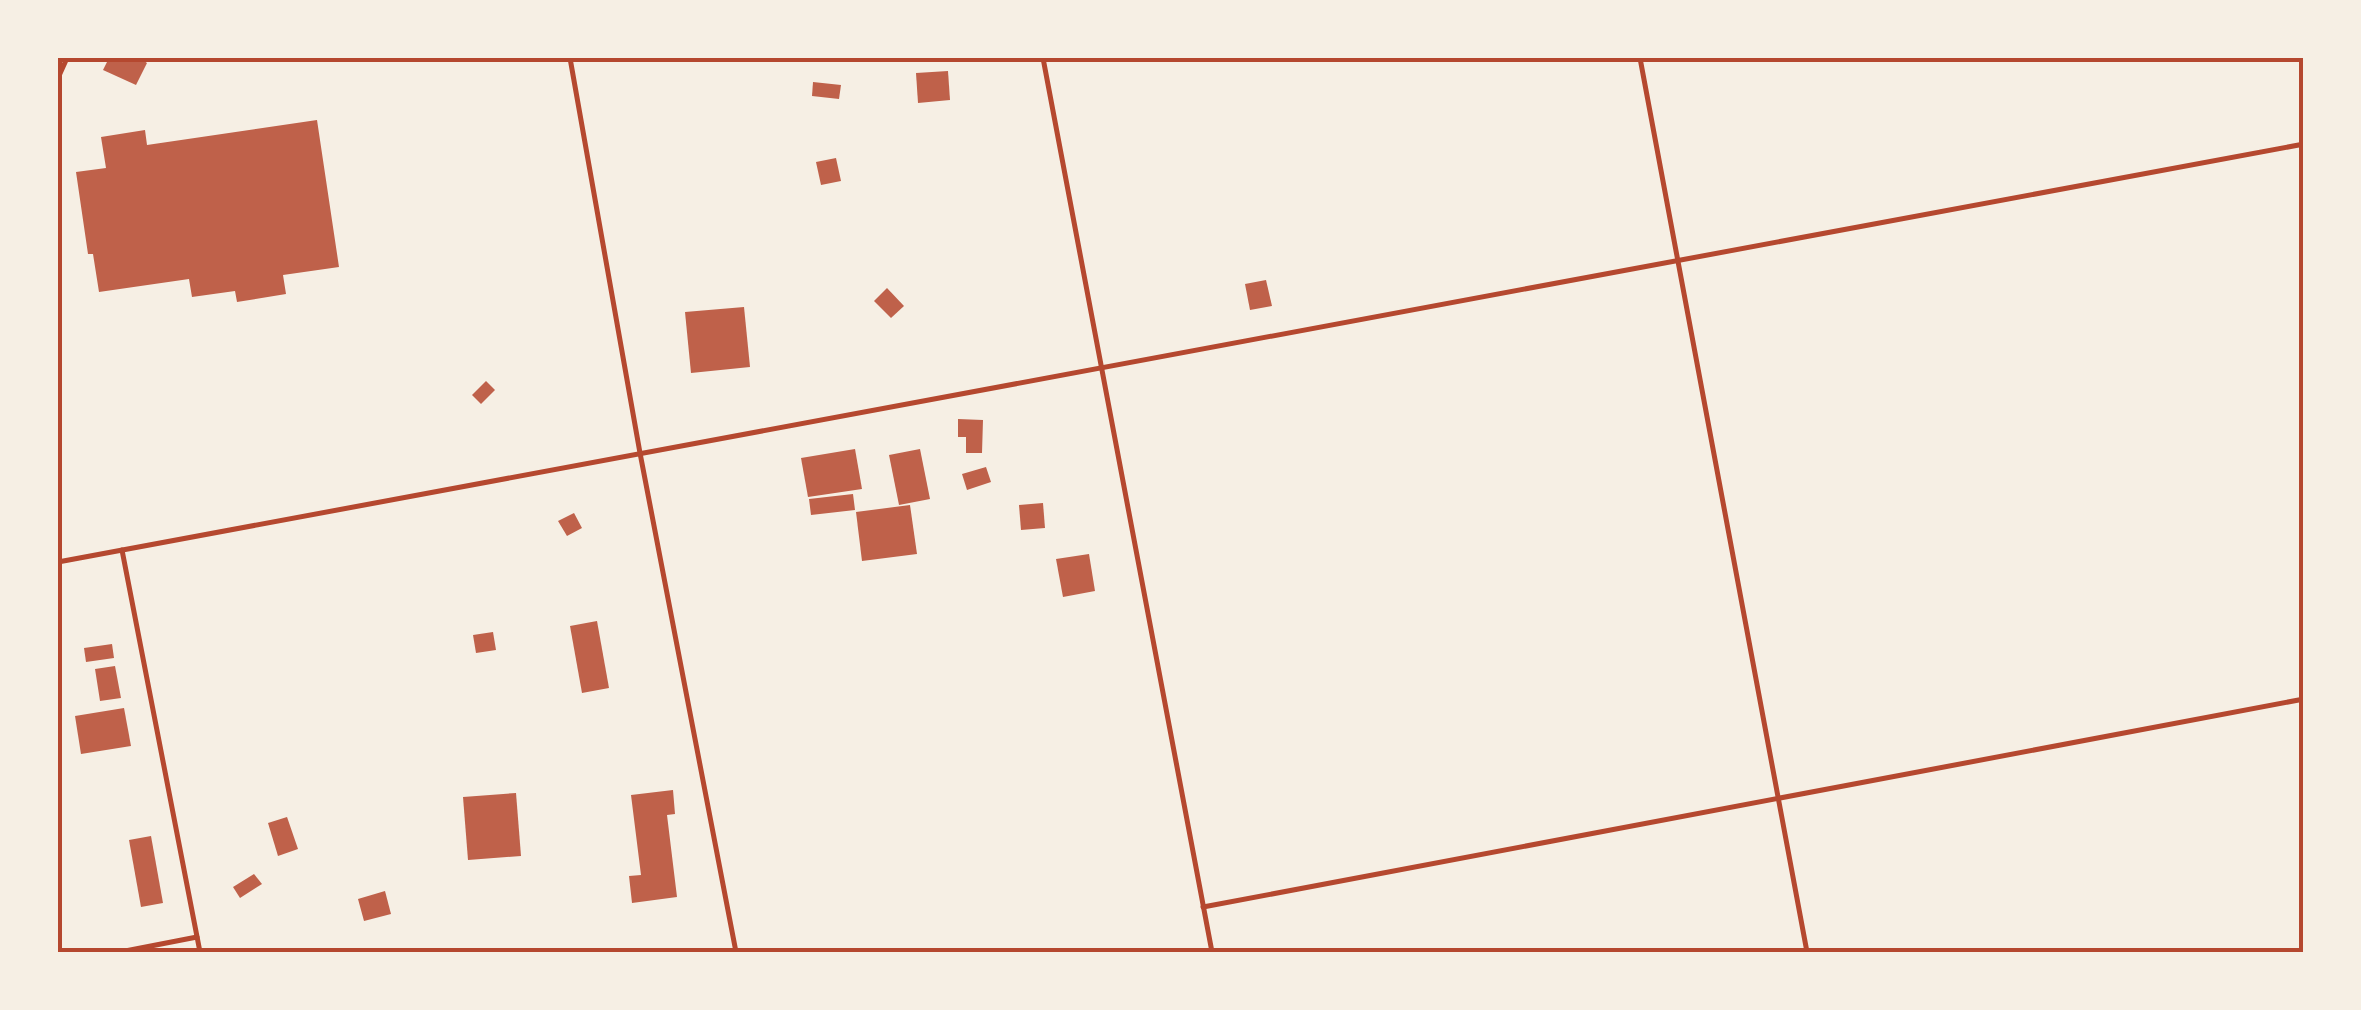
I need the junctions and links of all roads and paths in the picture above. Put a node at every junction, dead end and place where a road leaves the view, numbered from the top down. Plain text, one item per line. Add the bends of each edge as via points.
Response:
1 (67, 58) edge
2 (570, 58) edge
3 (1043, 58) edge
4 (1640, 58) edge
5 (58, 78) edge
6 (2304, 144) edge
7 (1678, 262) junction
8 (1101, 367) junction
9 (640, 453) junction
10 (122, 550) junction
11 (58, 562) edge
12 (2304, 699) edge
13 (1778, 797) junction
14 (1203, 907) junction
15 (197, 937) junction
16 (120, 952) edge
17 (200, 952) edge
18 (736, 952) edge
19 (1212, 952) edge
20 (1808, 952) edge

1 - 5 lane
2 - 9 lane
3 - 8 lane
4 - 7 lane
6 - 7 lane
7 - 8 lane
7 - 13 lane
8 - 9 lane
8 - 14 lane
9 - 10 lane
9 - 18 lane
10 - 11 lane
10 - 15 lane
12 - 13 lane
13 - 14 lane
13 - 20 lane
14 - 19 lane
15 - 16 lane
15 - 17 lane

